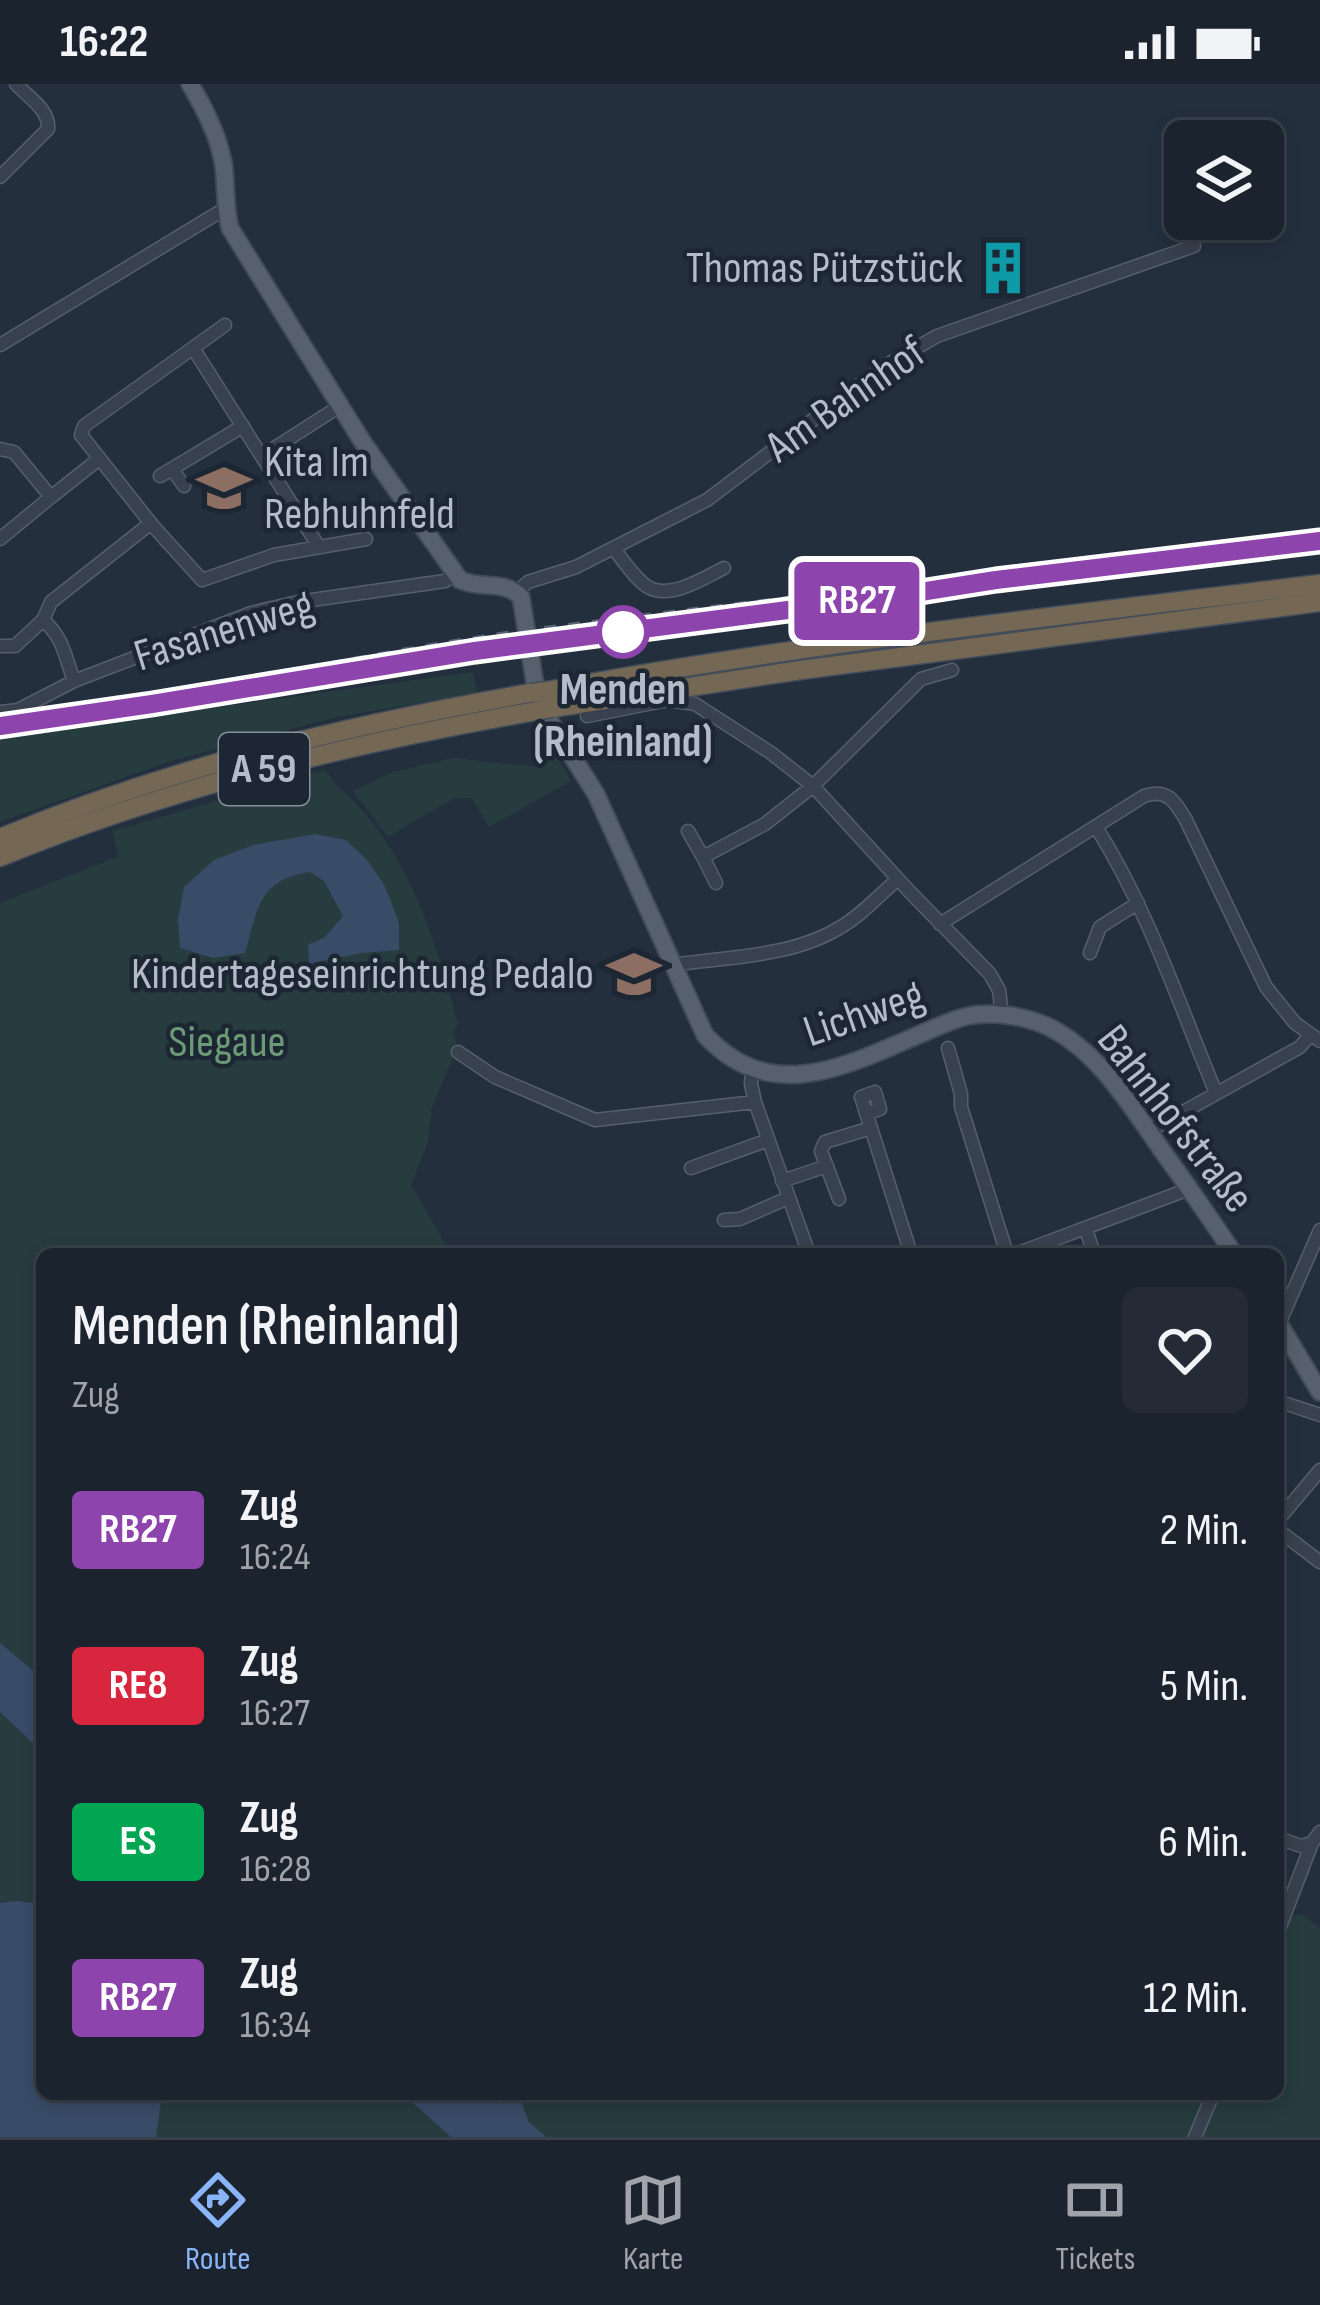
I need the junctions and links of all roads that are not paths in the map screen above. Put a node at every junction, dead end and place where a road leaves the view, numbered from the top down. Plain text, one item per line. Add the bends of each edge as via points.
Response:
1 (16, 84) edge
2 (190, 84) edge
3 (0, 177) edge
4 (226, 208) junction
5 (1194, 245) dead end
6 (225, 326) dead end
7 (0, 345) edge
8 (193, 348) junction
9 (340, 406) junction
10 (243, 425) junction
11 (0, 449) edge
12 (262, 455) junction
13 (99, 459) junction
14 (184, 486) dead end
15 (51, 497) junction
16 (151, 523) junction
17 (0, 539) edge
18 (366, 539) dead end
19 (319, 547) junction
20 (614, 549) junction
21 (724, 568) dead end
22 (454, 574) junction
23 (1320, 584) edge
24 (517, 592) junction
25 (1320, 602) edge
26 (43, 620) junction
27 (0, 646) edge
28 (952, 670) dead end
29 (74, 681) junction
30 (541, 701) junction
31 (0, 712) edge
32 (587, 716) dead end
33 (813, 786) junction
34 (1096, 827) junction
35 (688, 831) dead end
36 (0, 838) edge
37 (0, 857) edge
38 (703, 857) junction
39 (898, 879) junction
40 (716, 883) dead end
41 (1138, 903) junction
42 (940, 924) junction
43 (1090, 953) dead end
44 (672, 965) junction
45 (1002, 1015) junction
46 (1315, 1038) edge
47 (948, 1048) dead end
48 (458, 1052) dead end
49 (752, 1069) junction
50 (1216, 1094) junction
51 (755, 1102) junction
52 (1148, 1131) junction
53 (768, 1140) junction
54 (826, 1166) junction
55 (691, 1168) dead end
56 (782, 1181) junction
57 (1189, 1189) junction
58 (788, 1198) junction
59 (839, 1199) dead end
60 (724, 1220) dead end
61 (1086, 1229) junction
62 (1320, 1230) edge
63 (806, 1248) edge
64 (907, 1248) edge
65 (1005, 1248) edge
66 (1033, 1248) edge
67 (1092, 1248) edge
68 (1230, 1248) edge
69 (1284, 1312) edge
70 (1284, 1331) edge
71 (1320, 1392) edge
72 (1284, 1403) edge
73 (1320, 1415) edge
74 (1320, 1471) edge
75 (1284, 1513) edge
76 (1284, 1535) edge
77 (1320, 1562) edge
78 (1316, 1838) edge
79 (1284, 1840) edge
80 (1284, 1917) edge
81 (1210, 2100) edge
82 (1195, 2137) edge

1 - 3 street via 45,112 48,129
2 - 4 main road via 224,164
4 - 7 street
4 - 9 main road via 230,228
5 - 20 street, Am Bahnhof via 937,336 707,500
6 - 8 street
8 - 10 street
8 - 13 street via 84,426 81,435
9 - 12 street
9 - 22 main road
10 - 12 street
10 - 14 street via 166,473
11 - 15 street via 14,452
12 - 19 street
13 - 15 street
13 - 16 street
15 - 17 street
16 - 19 street via 202,580
16 - 26 street via 51,602
18 - 19 street
20 - 21 street via 654,589 688,586
20 - 24 street, Am Bahnhof
22 - 24 main road via 472,586
22 - 29 street, Fasanenweg via 251,613
23 - 30 highway, A 59 via 636,674
24 - 44 main road via 553,730 596,794
25 - 30 highway, A 59
26 - 27 street via 15,646
26 - 29 street via 64,646
28 - 33 street via 921,679
29 - 31 street, Fasanenweg
30 - 36 highway, A 59 via 340,730 134,788
30 - 37 highway, A 59 via 261,769
32 - 33 street via 668,700 695,704
33 - 38 street
33 - 39 street
34 - 41 street
34 - 42 street
34 - 46 street via 1156,792 1175,801 1266,986
35 - 38 street
38 - 40 street
39 - 42 street
39 - 44 street via 820,937
41 - 43 street via 1100,927
41 - 50 street
42 - 45 street via 990,974
44 - 49 main road via 705,1035
45 - 49 main road, Lichweg via 949,1022 820,1072
45 - 52 main road, Bahnhofstraße via 1045,1025 1075,1044
46 - 50 street
47 - 65 street
48 - 51 street via 595,1120
49 - 51 street, Lichweg
50 - 52 street
51 - 53 street, Lichweg
52 - 57 main road, Bahnhofstraße
53 - 55 street
53 - 56 street, Lichweg
54 - 56 street
54 - 59 street
54 - 64 street via 825,1142 869,1121
56 - 58 street, Lichweg
57 - 61 street
57 - 68 main road, Bahnhofstraße
58 - 60 street
58 - 63 street, Lichweg
61 - 66 street
61 - 67 street
62 - 69 street
70 - 71 main road
72 - 73 street
74 - 75 street
76 - 77 street
78 - 79 street via 1301,1846
78 - 80 street
81 - 82 street

